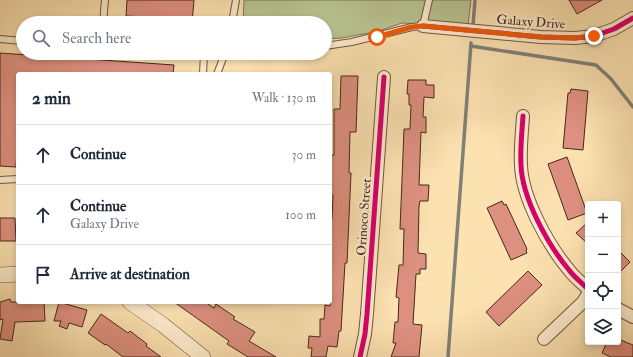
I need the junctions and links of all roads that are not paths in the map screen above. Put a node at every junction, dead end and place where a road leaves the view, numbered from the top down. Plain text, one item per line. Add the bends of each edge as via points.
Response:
1 (105, 0) edge
2 (236, 0) edge
3 (429, 0) edge
4 (104, 16) edge
5 (233, 16) edge
6 (633, 18) edge
7 (423, 26) junction
8 (0, 39) edge
9 (16, 40) edge
10 (332, 45) edge
11 (204, 60) edge
12 (222, 60) edge
13 (203, 72) edge
14 (218, 72) edge
15 (384, 77) dead end
16 (523, 116) dead end
17 (16, 179) edge
18 (0, 180) edge
19 (16, 274) edge
20 (0, 276) edge
21 (585, 287) edge
22 (585, 298) edge
23 (133, 304) edge
24 (621, 311) edge
25 (633, 317) edge
26 (544, 339) dead end
27 (203, 357) edge
28 (360, 357) edge

1 - 4 lane
2 - 5 lane
3 - 7 lane
6 - 7 street, Galaxy Drive via 614,29 594,36 575,38
7 - 10 lane
8 - 9 lane
11 - 13 lane
12 - 14 lane
15 - 28 street, Orinoco Street via 367,314
16 - 21 street via 523,184 555,252
17 - 18 lane
19 - 20 street
22 - 26 street
23 - 27 street
24 - 25 street

